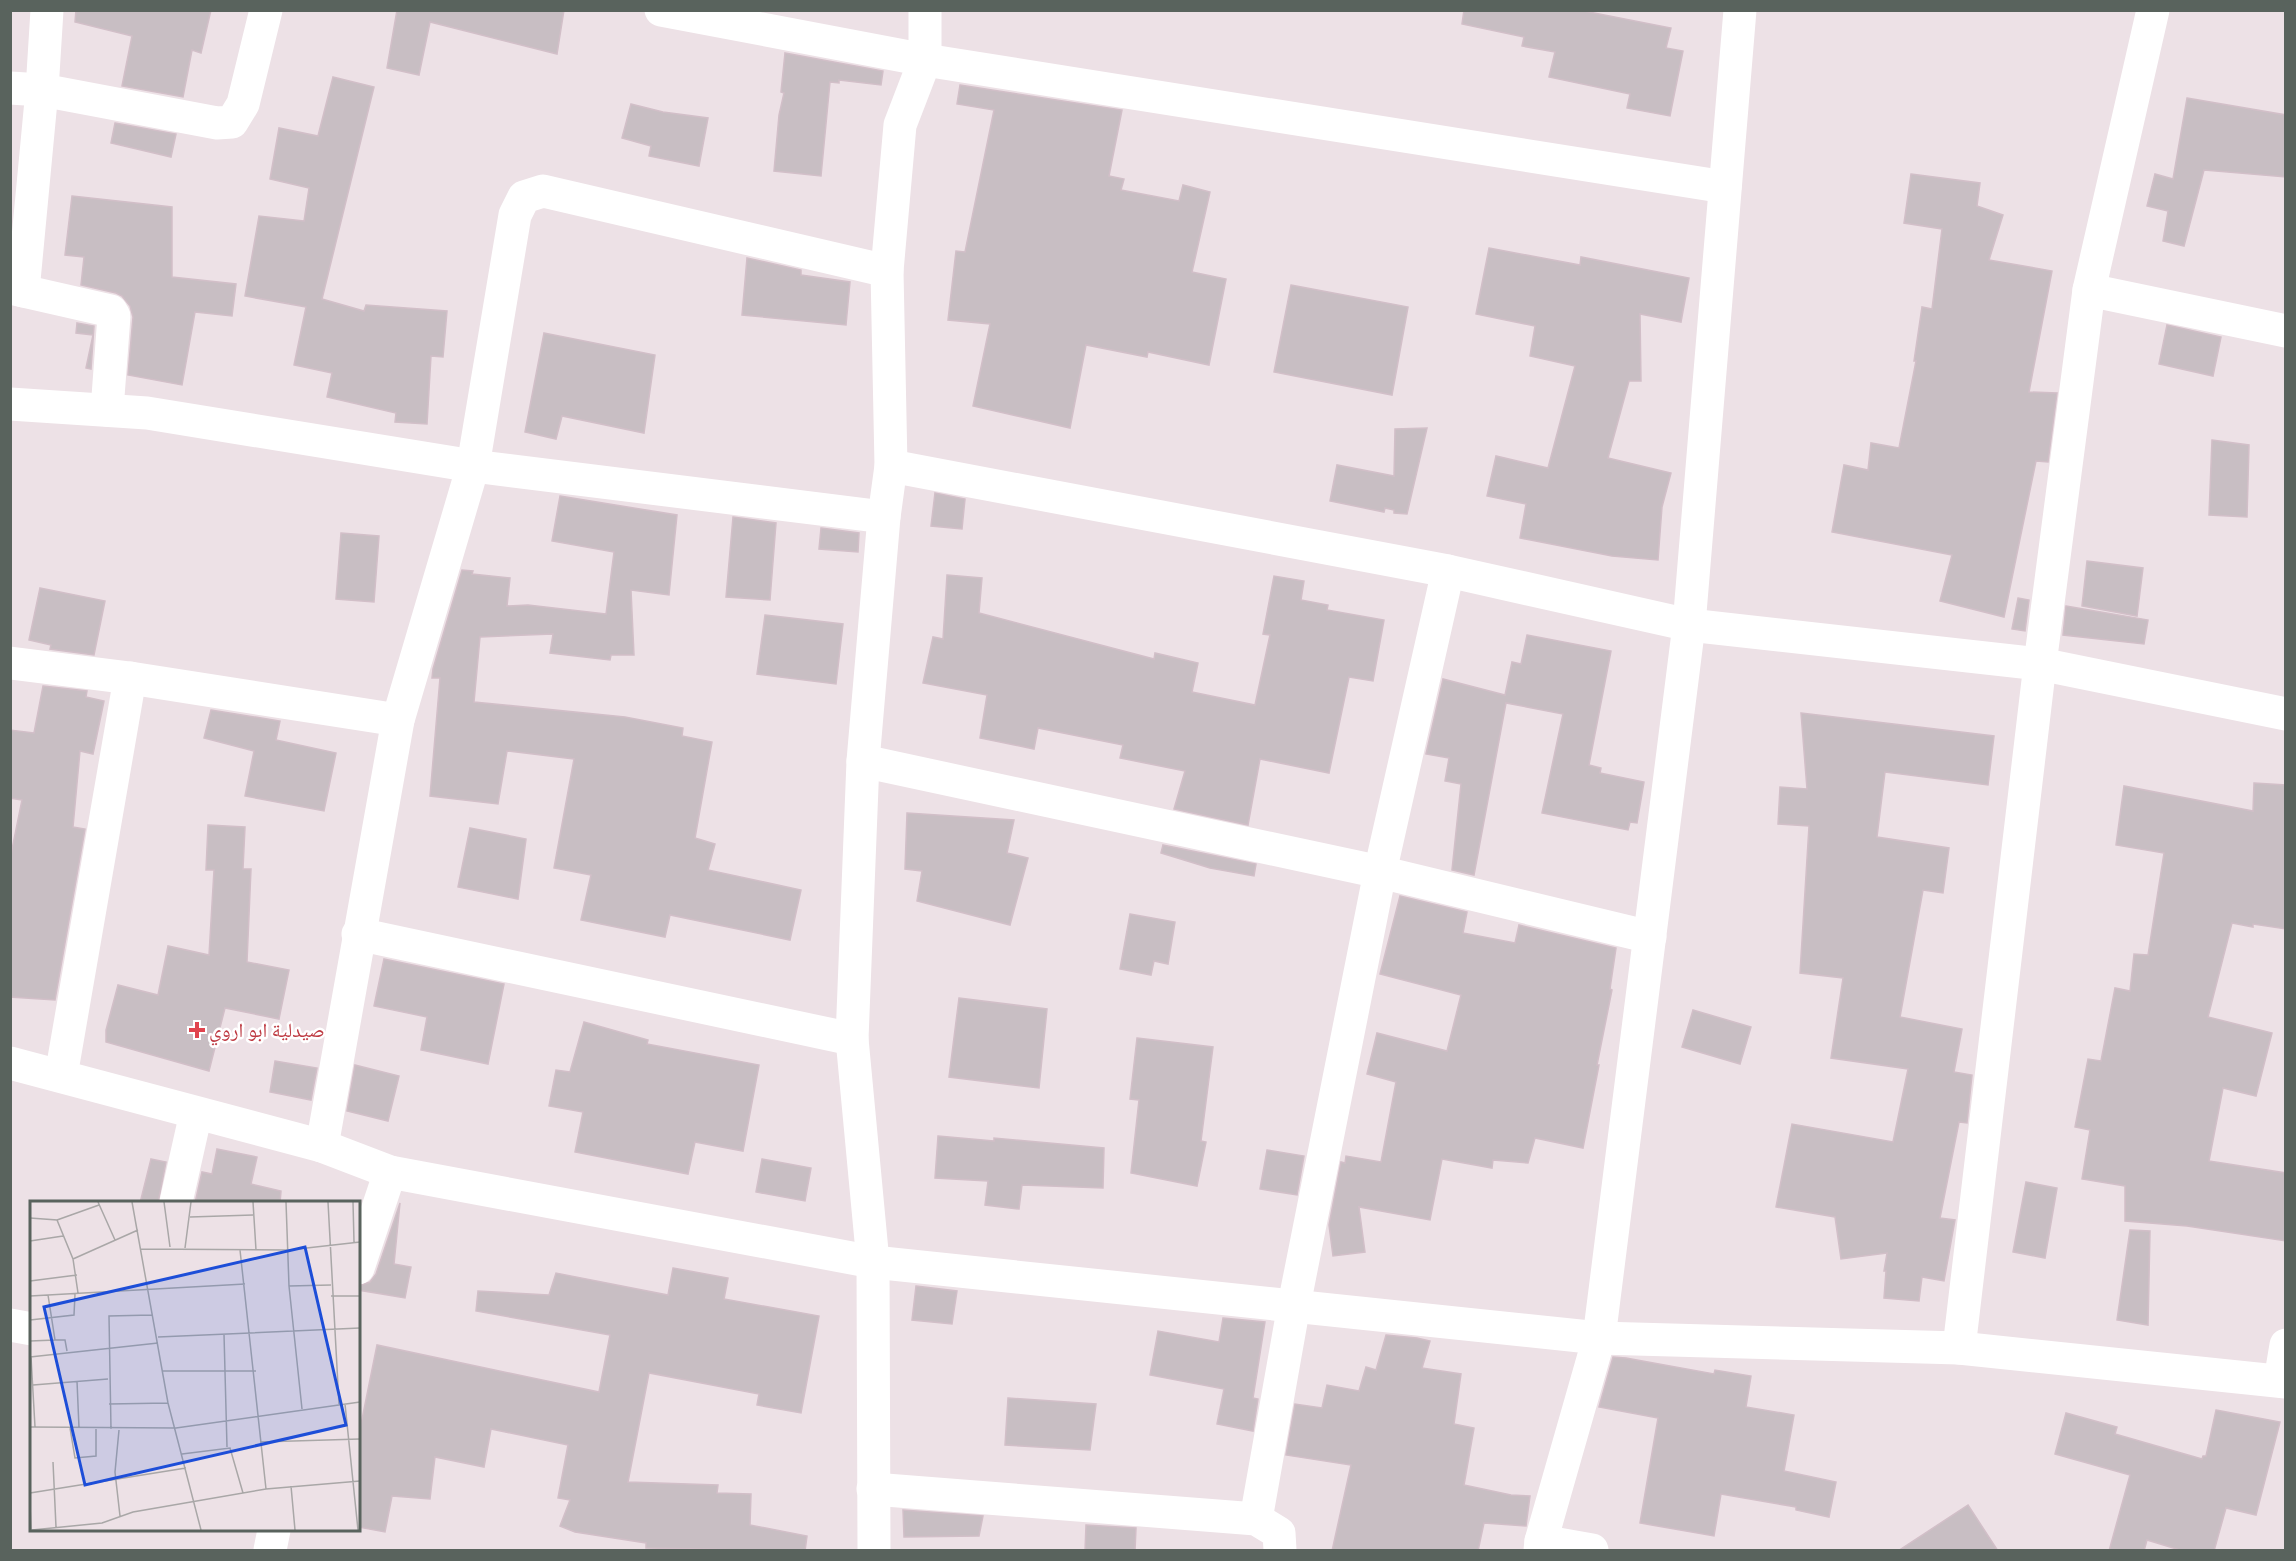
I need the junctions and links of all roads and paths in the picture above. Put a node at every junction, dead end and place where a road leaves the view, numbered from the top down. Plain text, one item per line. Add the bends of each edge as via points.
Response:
1 (47, 10) edge
2 (266, 10) edge
3 (661, 10) edge
4 (925, 10) edge
5 (1740, 10) edge
6 (2153, 10) edge
7 (925, 60) junction
8 (26, 89) edge
9 (1725, 187) junction
10 (887, 271) junction
11 (17, 290) edge
12 (2090, 290) junction
13 (2286, 331) edge
14 (10, 404) edge
15 (107, 410) junction
16 (473, 466) junction
17 (891, 466) junction
18 (884, 517) junction
19 (1448, 571) junction
20 (1689, 625) junction
21 (10, 663) edge
22 (2040, 664) junction
23 (130, 678) junction
24 (2286, 714) edge
25 (398, 720) junction
26 (862, 761) junction
27 (1380, 872) junction
28 (358, 934) junction
29 (1650, 937) junction
30 (852, 1040) junction
31 (10, 1063) edge
32 (61, 1076) junction
33 (196, 1113) junction
34 (322, 1146) junction
35 (390, 1172) junction
36 (176, 1201) edge
37 (360, 1262) edge
38 (873, 1262) junction
39 (1294, 1305) junction
40 (10, 1325) edge
41 (30, 1329) edge
42 (1599, 1338) junction
43 (2286, 1345) edge
44 (1959, 1348) junction
45 (2283, 1381) edge
46 (873, 1489) junction
47 (1256, 1519) junction
48 (274, 1531) edge
49 (1541, 1546) edge
50 (270, 1551) edge
51 (874, 1551) edge
52 (1280, 1551) edge
53 (1592, 1551) edge

1 - 8 street
2 - 8 street via 243,104 232,122 217,123
3 - 7 street
4 - 7 street
5 - 9 street
6 - 12 street
7 - 9 street
7 - 10 street via 900,124
8 - 11 street
9 - 20 street
10 - 16 street via 543,191 524,197 515,215
10 - 17 street
11 - 15 street via 111,310 114,316
12 - 13 street
12 - 22 street
14 - 15 street
15 - 16 street via 147,413
16 - 18 street
16 - 25 street
17 - 18 street
17 - 19 street
18 - 26 street
19 - 20 street
19 - 27 street
20 - 22 street
20 - 29 street
21 - 23 street
22 - 24 street
22 - 44 street
23 - 25 street
23 - 32 street
25 - 28 street
26 - 27 street
26 - 30 street
27 - 29 street
27 - 39 street
28 - 30 street
28 - 34 street
29 - 42 street
30 - 38 street
31 - 32 street
32 - 33 street
33 - 34 street
33 - 36 street
34 - 35 street
35 - 37 street
35 - 38 street
38 - 39 street
38 - 46 street
39 - 42 street
39 - 47 street
40 - 41 street
42 - 44 street
42 - 49 street
43 - 45 street
44 - 45 street
46 - 47 street
46 - 51 street
47 - 52 street via 1279,1533
48 - 50 street
49 - 53 street

